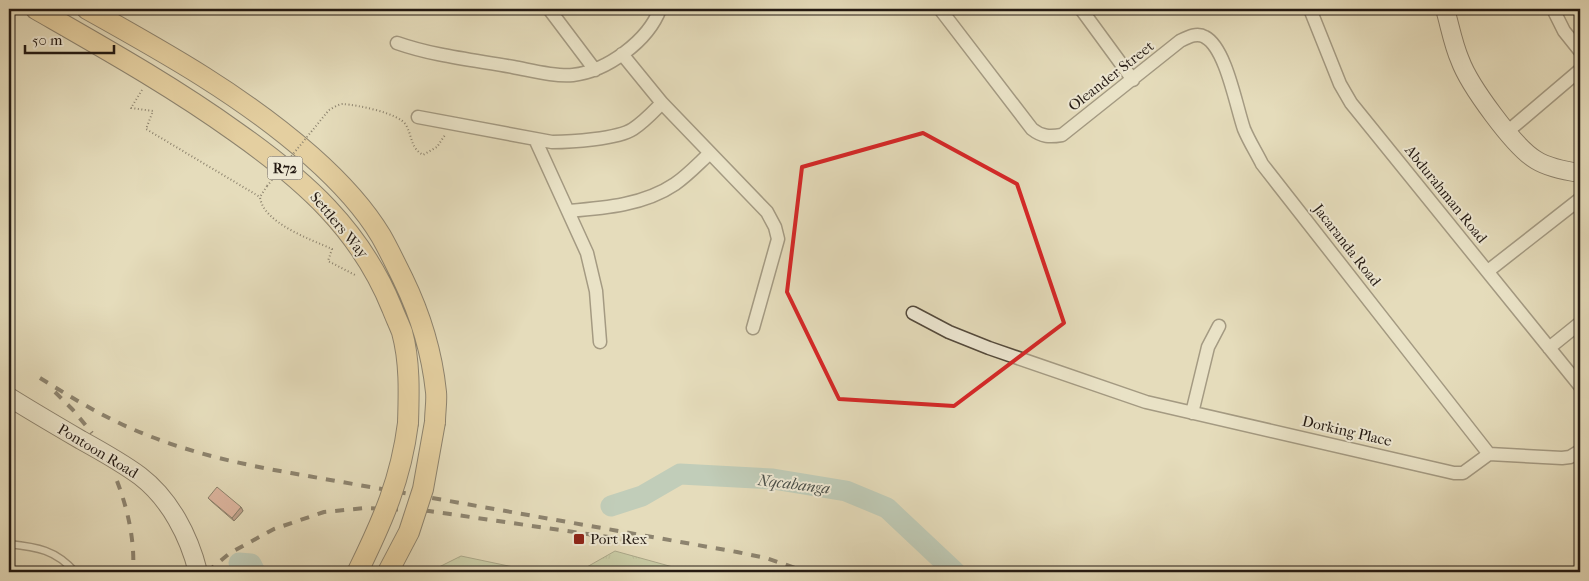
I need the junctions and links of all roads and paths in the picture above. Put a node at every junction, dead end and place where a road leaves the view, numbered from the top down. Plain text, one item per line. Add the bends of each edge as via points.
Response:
1 (36, 9) edge
2 (87, 9) edge
3 (549, 9) edge
4 (660, 9) edge
5 (940, 9) edge
6 (1081, 9) edge
7 (1310, 9) edge
8 (1445, 9) edge
9 (1552, 9) edge
10 (1210, 40) joint
11 (397, 44) dead end
12 (1580, 51) edge
13 (622, 54) junction
14 (595, 70) junction
15 (1580, 70) edge
16 (150, 74) junction
17 (1133, 80) junction
18 (662, 103) junction
19 (418, 117) dead end
20 (454, 124) junction
21 (1507, 132) junction
22 (535, 139) junction
23 (710, 153) junction
24 (1580, 173) edge
25 (260, 197) junction
26 (1580, 199) edge
27 (568, 211) junction
28 (1488, 271) junction
29 (359, 276) dead end
30 (913, 312) dead end
31 (1580, 323) edge
32 (1219, 326) dead end
33 (753, 328) dead end
34 (600, 342) dead end
35 (1549, 348) junction
36 (1580, 386) edge
37 (10, 401) edge
38 (1192, 413) junction
39 (1580, 451) edge
40 (1489, 454) junction
41 (9, 544) edge
42 (196, 566) edge
43 (76, 572) edge
44 (357, 572) edge
45 (388, 572) edge

1 - 16 main road, Settlers Way / R72
2 - 45 main road, Settlers Way / R72, bridge via 153,45 245,103 324,168 360,207 380,235 421,323 436,393 435,422 423,489 408,532
3 - 14 street
4 - 13 street via 648,32
5 - 17 street, Oleander Street via 1032,129 1040,135 1062,135
6 - 17 street
7 - 28 street, Abdurahman Road via 1351,103
8 - 21 street via 1460,61 1486,105
9 - 12 street
10 - 17 street, Oleander Street via 1195,35 1180,41
10 - 40 street, Jacaranda Road via 1224,61 1245,130 1262,164
11 - 14 street via 564,75
13 - 14 street
13 - 18 street
15 - 21 street
16 - 25 path via 131,108 153,111 146,128
16 - 44 main road, Settlers Way / R72, bridge via 277,160 304,184 362,249 384,287 402,332 408,370 408,423 404,454 394,488
18 - 22 street via 631,131 574,142
18 - 23 street
19 - 20 street
20 - 22 street
20 - 25 path, bridge via 437,147 423,155 415,150 405,124 394,116 341,104 329,110
21 - 24 street via 1535,160
22 - 27 street
23 - 27 street via 657,195 600,208
23 - 33 street via 767,212 778,239
25 - 29 path via 261,204 274,221 332,249 328,262
26 - 28 street
27 - 34 street via 587,253 596,291
28 - 35 street, Abdurahman Road
30 - 38 street, Dorking Place via 949,332 989,348 1124,396
31 - 35 street
32 - 38 street via 1208,347
35 - 36 street, Abdurahman Road
37 - 42 street, Pontoon Road via 140,476 173,514
38 - 40 street, Dorking Place via 1454,473 1463,473
39 - 40 street via 1562,458
41 - 43 lane via 36,547 52,553

